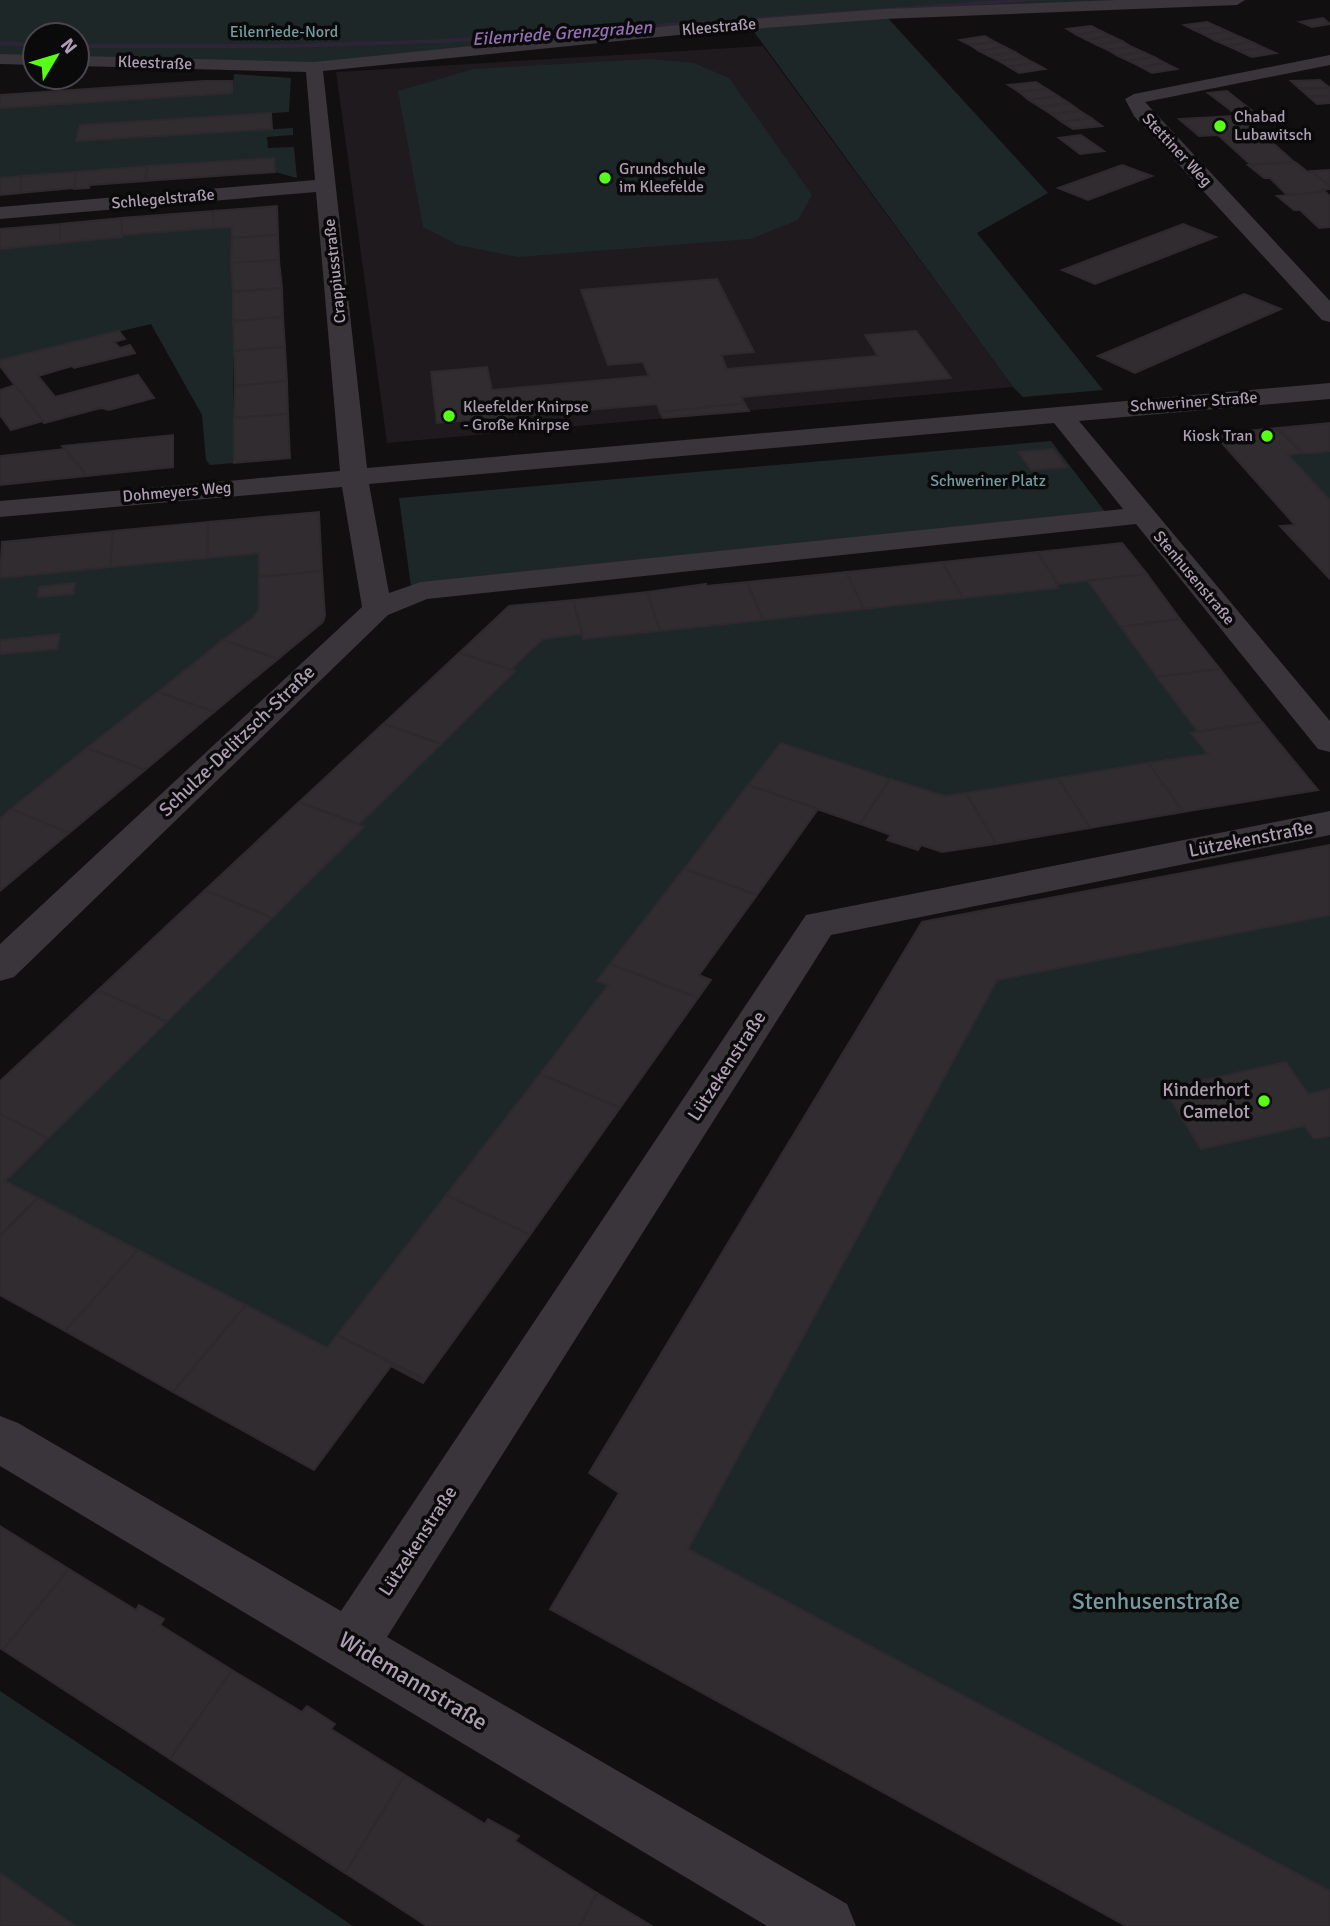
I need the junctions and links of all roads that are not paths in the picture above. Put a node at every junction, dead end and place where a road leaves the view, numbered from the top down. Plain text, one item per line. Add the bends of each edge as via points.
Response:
1 (1237, 0) edge
2 (0, 59) edge
3 (21, 60) edge
4 (1330, 60) edge
5 (91, 61) edge
6 (314, 67) junction
7 (327, 186) junction
8 (0, 213) edge
9 (1330, 315) edge
10 (1330, 391) edge
11 (1059, 414) junction
12 (354, 475) junction
13 (0, 509) edge
14 (1142, 515) junction
15 (377, 609) junction
16 (1327, 734) edge
17 (1330, 823) edge
18 (0, 967) edge
19 (0, 1439) edge
20 (351, 1644) junction
21 (825, 1926) edge

1 - 6 street, Kleestraße via 884,14
2 - 3 street
4 - 9 street, Stettiner Weg via 1134,99 1141,112
5 - 6 street, Kleestraße
6 - 7 street, Crappiusstraße
7 - 8 street, Schlegelstraße
7 - 12 street, Crappiusstraße
10 - 11 street, Schweriner Straße
11 - 12 street
11 - 14 street, Stenhusenstraße
12 - 13 street, Dohmeyers Weg
12 - 15 street
14 - 15 street via 421,591
14 - 16 street, Stenhusenstraße
15 - 18 street, Schulze-Delitzsch-Straße
17 - 20 street, Lützekenstraße via 819,924
19 - 20 street, Widemannstraße
20 - 21 street, Widemannstraße

